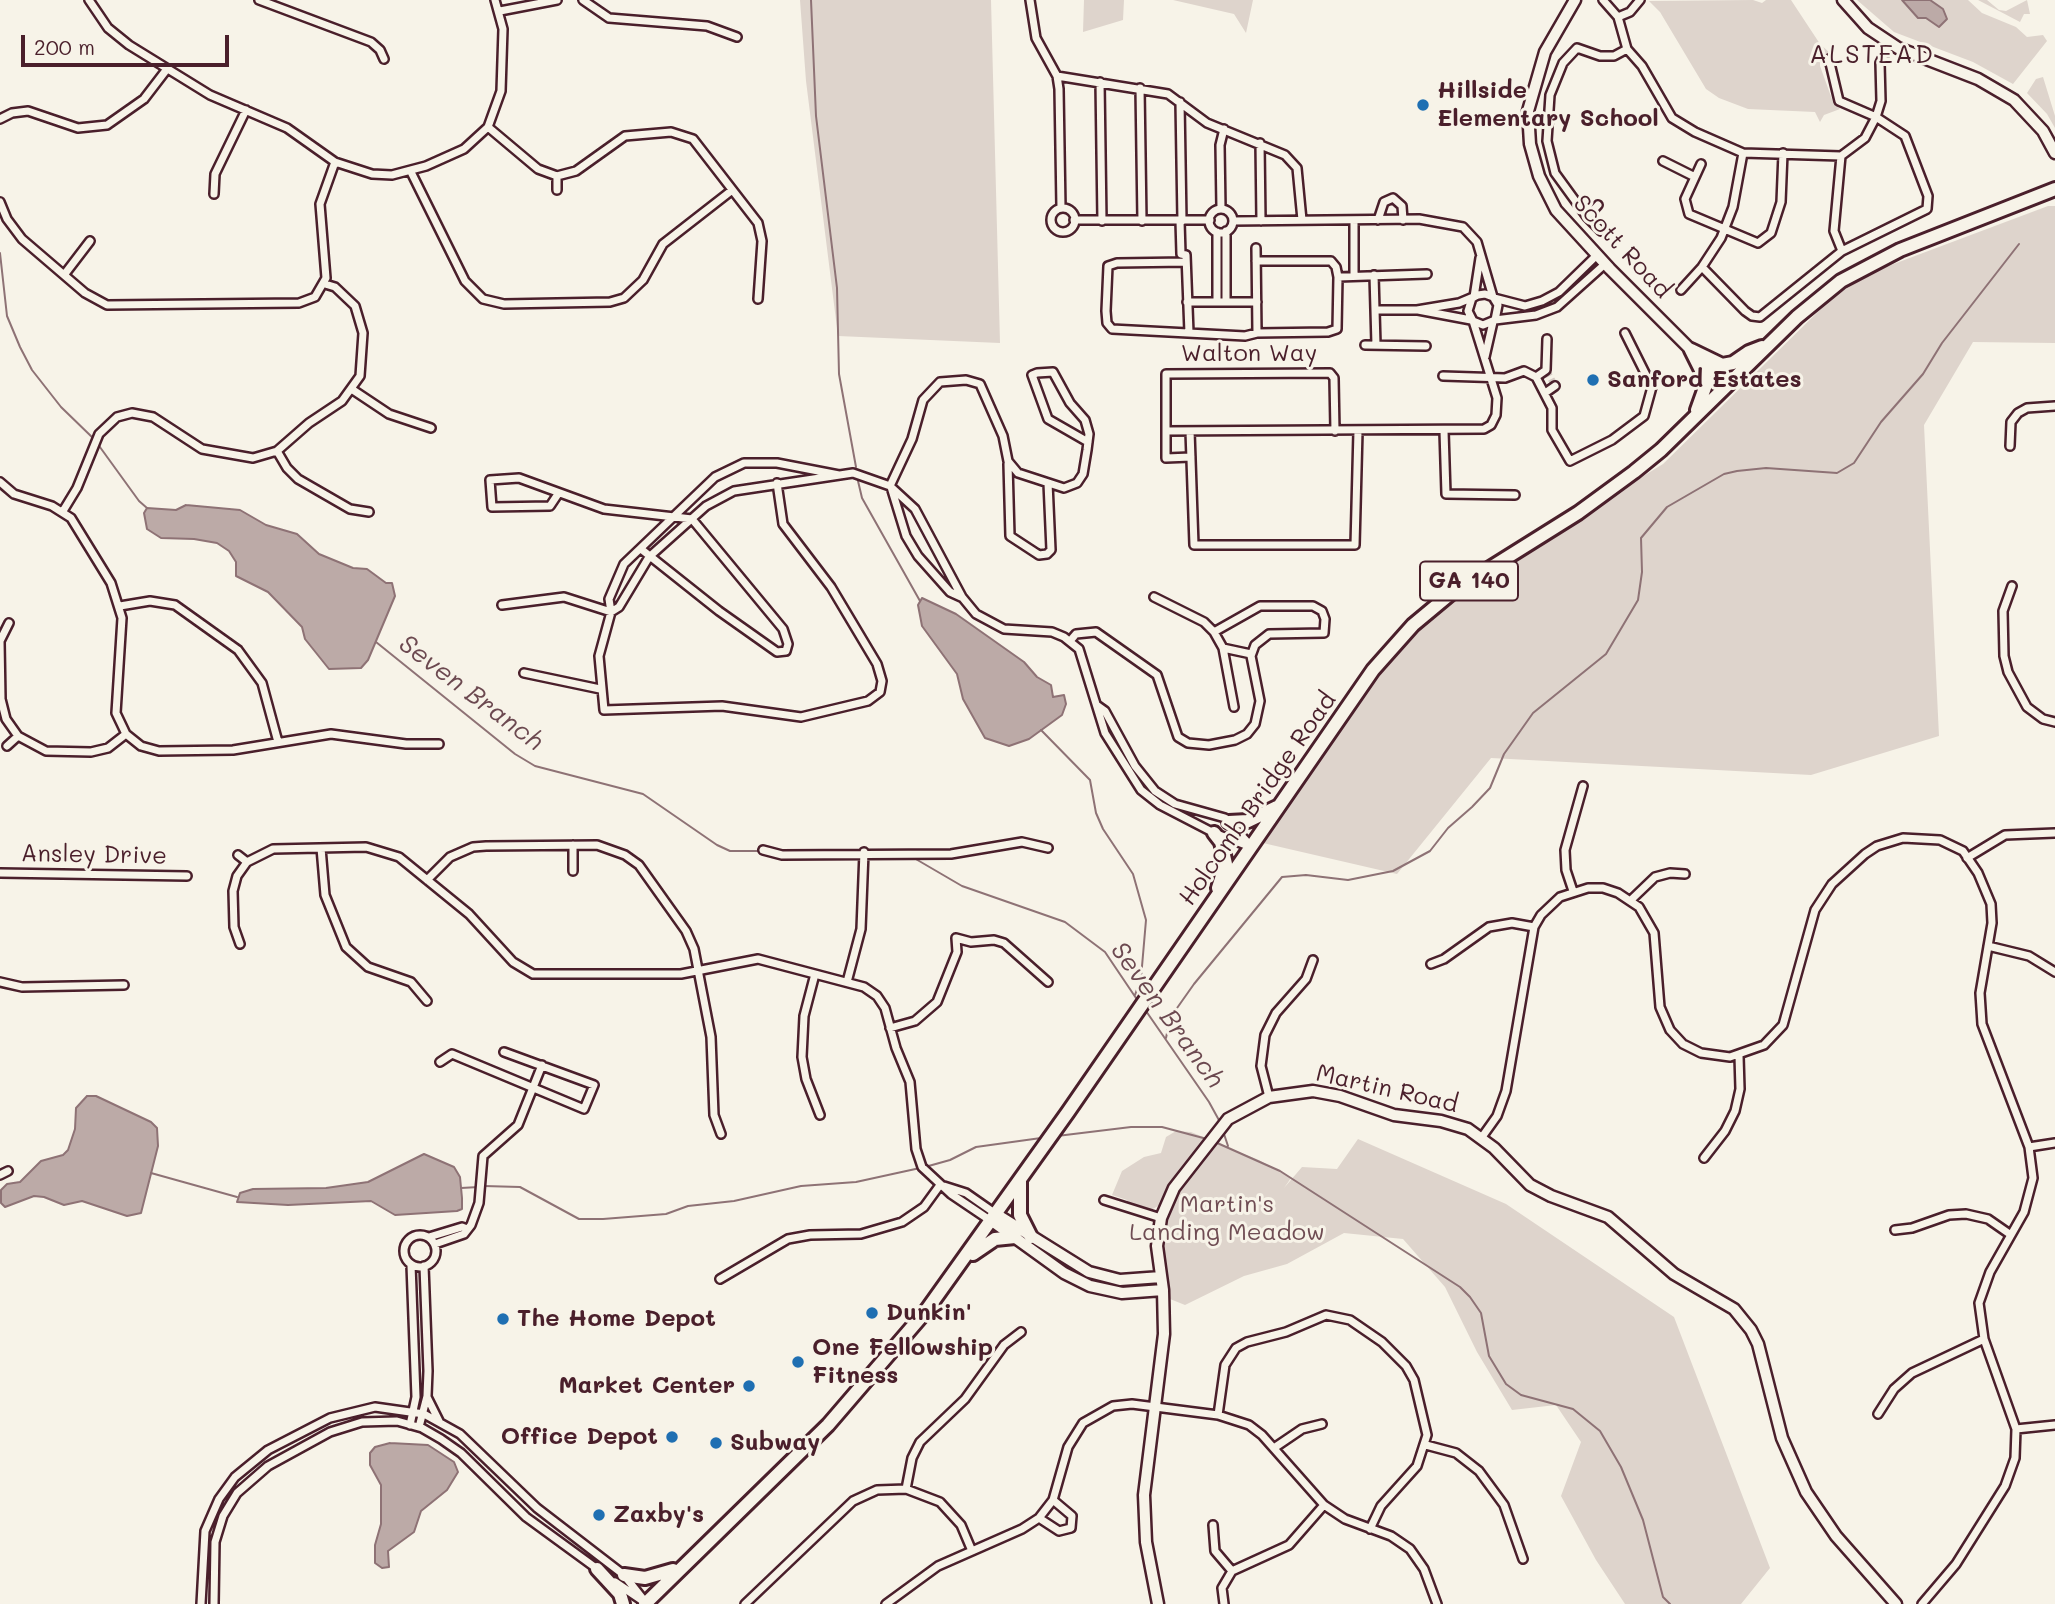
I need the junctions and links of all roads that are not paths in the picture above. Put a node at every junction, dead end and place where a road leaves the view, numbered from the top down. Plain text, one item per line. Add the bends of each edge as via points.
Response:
1 (89, 0) edge
2 (259, 0) edge
3 (495, 0) edge
4 (557, 0) edge
5 (583, 0) edge
6 (1030, 0) edge
7 (1575, 0) edge
8 (1604, 0) edge
9 (1640, 0) edge
10 (1843, 0) edge
11 (500, 11) junction
12 (1618, 18) junction
13 (737, 37) dead end
14 (1890, 43) junction
15 (1627, 49) junction
16 (384, 59) dead end
17 (1829, 59) dead end
18 (167, 69) junction
19 (1057, 76) junction
20 (1100, 82) junction
21 (1140, 88) junction
22 (1180, 101) junction
23 (246, 110) junction
24 (1876, 117) junction
25 (0, 119) edge
26 (488, 127) junction
27 (1224, 129) junction
28 (1260, 143) junction
29 (1743, 153) junction
30 (1783, 153) junction
31 (2055, 153) edge
32 (1842, 156) junction
33 (1663, 161) dead end
34 (335, 162) junction
35 (1701, 164) dead end
36 (411, 172) junction
37 (557, 176) junction
38 (1695, 177) junction
39 (2055, 189) edge
40 (557, 190) dead end
41 (731, 191) junction
42 (214, 194) dead end
43 (0, 202) edge
44 (1598, 205) dead end
45 (1061, 208) junction
46 (1221, 209) junction
47 (1587, 216) junction
48 (1403, 219) junction
49 (1074, 220) junction
50 (1210, 220) junction
51 (1302, 220) junction
52 (1354, 220) junction
53 (1378, 220) junction
54 (1102, 221) junction
55 (1142, 221) junction
56 (1181, 221) junction
57 (1233, 221) junction
58 (1261, 221) junction
59 (1724, 230) junction
60 (1601, 231) dead end
61 (1217, 232) junction
62 (1226, 232) junction
63 (90, 241) dead end
64 (1256, 248) dead end
65 (1842, 251) junction
66 (1480, 258) junction
67 (1601, 260) junction
68 (1256, 261) junction
69 (1186, 262) junction
70 (1702, 267) junction
71 (1427, 274) dead end
72 (64, 275) junction
73 (1374, 275) junction
74 (1354, 276) junction
75 (1338, 277) junction
76 (324, 284) junction
77 (1681, 290) dead end
78 (1473, 298) junction
79 (1493, 298) junction
80 (758, 299) dead end
81 (1188, 302) junction
82 (1217, 302) junction
83 (1226, 302) junction
84 (1257, 302) junction
85 (1376, 310) junction
86 (1417, 310) junction
87 (1472, 321) junction
88 (1494, 321) junction
89 (1189, 333) junction
90 (1258, 333) junction
91 (1625, 333) dead end
92 (1547, 339) dead end
93 (1365, 345) dead end
94 (1376, 345) junction
95 (1426, 346) dead end
96 (1767, 346) junction
97 (1691, 350) junction
98 (1485, 357) junction
99 (1443, 376) dead end
100 (1492, 376) junction
101 (1536, 377) junction
102 (1726, 385) junction
103 (1555, 386) dead end
104 (353, 390) junction
105 (1545, 393) junction
106 (2055, 406) edge
107 (1693, 417) junction
108 (431, 428) dead end
109 (1166, 431) junction
110 (1190, 431) junction
111 (1335, 431) junction
112 (1359, 431) junction
113 (1444, 431) junction
114 (1088, 442) junction
115 (2010, 446) dead end
116 (276, 451) junction
117 (1191, 457) junction
118 (1008, 461) junction
119 (839, 475) junction
120 (0, 482) edge
121 (1048, 483) junction
122 (777, 484) junction
123 (890, 486) junction
124 (3, 492) edge
125 (558, 494) junction
126 (1515, 495) dead end
127 (62, 511) junction
128 (369, 512) dead end
129 (674, 516) junction
130 (692, 519) junction
131 (641, 549) junction
132 (649, 557) junction
133 (2012, 586) dead end
134 (962, 597) junction
135 (1154, 597) dead end
136 (502, 605) dead end
137 (120, 606) junction
138 (611, 612) junction
139 (9, 623) dead end
140 (1214, 632) junction
141 (1070, 641) junction
142 (1223, 648) junction
143 (1251, 654) junction
144 (524, 673) dead end
145 (600, 689) junction
146 (1098, 706) junction
147 (1234, 708) dead end
148 (2055, 722) edge
149 (1114, 728) junction
150 (1105, 733) junction
151 (126, 734) junction
152 (18, 736) junction
153 (278, 742) junction
154 (439, 744) dead end
155 (7, 747) dead end
156 (1583, 786) dead end
157 (1280, 805) junction
158 (1173, 807) junction
159 (1229, 822) junction
160 (1214, 833) junction
161 (2055, 833) edge
162 (573, 845) junction
163 (1251, 847) junction
164 (321, 848) junction
165 (1048, 848) dead end
166 (763, 849) dead end
167 (864, 852) junction
168 (238, 855) dead end
169 (1968, 858) junction
170 (247, 862) junction
171 (573, 872) dead end
172 (0, 873) edge
173 (1685, 874) dead end
174 (187, 876) dead end
175 (428, 880) junction
176 (1573, 891) junction
177 (1214, 900) junction
178 (1631, 900) junction
179 (1534, 927) junction
180 (240, 944) dead end
181 (1988, 947) junction
182 (1313, 960) dead end
183 (1431, 964) dead end
184 (699, 971) junction
185 (2055, 972) edge
186 (815, 974) junction
187 (0, 982) edge
188 (847, 982) junction
189 (1048, 982) dead end
190 (124, 985) dead end
191 (426, 1001) dead end
192 (890, 1028) junction
193 (504, 1052) dead end
194 (1739, 1056) junction
195 (440, 1062) dead end
196 (542, 1065) junction
197 (533, 1088) junction
198 (1269, 1097) junction
199 (820, 1115) dead end
200 (722, 1134) dead end
201 (1482, 1137) junction
202 (2055, 1143) edge
203 (2029, 1147) junction
204 (1704, 1158) dead end
205 (8, 1171) dead end
206 (0, 1175) edge
207 (1020, 1181) junction
208 (940, 1185) junction
209 (1104, 1200) dead end
210 (994, 1218) junction
211 (1161, 1218) junction
212 (467, 1229) junction
213 (1895, 1230) dead end
214 (2011, 1235) junction
215 (429, 1237) junction
216 (1015, 1237) junction
217 (1031, 1237) junction
218 (435, 1244) junction
219 (964, 1261) junction
220 (411, 1265) junction
221 (424, 1266) junction
222 (1161, 1278) junction
223 (720, 1279) dead end
224 (1163, 1290) junction
225 (1021, 1332) dead end
226 (1984, 1339) junction
227 (427, 1396) junction
228 (416, 1397) junction
229 (1154, 1407) junction
230 (398, 1408) junction
231 (419, 1413) junction
232 (1878, 1414) dead end
233 (1218, 1415) junction
234 (440, 1421) junction
235 (1322, 1424) dead end
236 (2055, 1425) edge
237 (415, 1426) junction
238 (2016, 1429) junction
239 (1426, 1445) junction
240 (1274, 1448) junction
241 (905, 1489) junction
242 (1053, 1500) junction
243 (1324, 1505) junction
244 (1040, 1518) junction
245 (1213, 1525) dead end
246 (1370, 1529) junction
247 (972, 1551) junction
248 (1523, 1559) dead end
249 (683, 1564) junction
250 (597, 1569) junction
251 (1231, 1571) junction
252 (624, 1575) junction
253 (201, 1604) edge
254 (214, 1604) edge
255 (623, 1604) edge
256 (646, 1604) edge
257 (745, 1604) edge
258 (886, 1604) edge
259 (1158, 1604) edge
260 (1224, 1604) edge
261 (1437, 1604) edge
262 (1896, 1604) edge
263 (1922, 1604) edge

1 - 18 street via 118,37
2 - 16 street via 371,42
3 - 11 street
4 - 11 street
5 - 13 street via 609,18 707,26
6 - 19 street via 1037,38
7 - 67 street, Scott Road via 1545,52 1528,111 1529,133 1539,176 1556,210
8 - 12 street
9 - 12 street
10 - 14 street via 1868,28
11 - 26 street via 501,91
12 - 15 street
14 - 24 street via 1880,63 1881,101
14 - 31 street via 1978,79 2014,100 2043,131
15 - 29 street via 1672,117
15 - 47 street via 1614,56 1600,56 1577,48 1563,63 1550,95 1547,141 1555,173
17 - 24 street via 1839,101
18 - 23 street
18 - 25 street via 144,99 107,125 78,128 28,111
19 - 20 street
19 - 45 street
20 - 21 street
20 - 54 street
21 - 22 street
21 - 55 street
22 - 27 street via 1184,108
22 - 56 street
23 - 34 street via 286,128
23 - 42 street via 215,174
24 - 32 street via 1865,138
24 - 65 street via 1905,136 1928,197 1927,209
26 - 36 street via 464,149
26 - 37 street via 538,169
27 - 28 street
27 - 46 street
28 - 51 street via 1285,155 1297,168
28 - 58 street
29 - 30 street
29 - 59 street
30 - 32 street
30 - 59 street via 1781,202 1771,233 1758,243
32 - 65 street via 1834,232
33 - 38 street
34 - 36 street via 372,174
34 - 76 street via 320,204 327,270
35 - 38 street
36 - 41 street via 465,281 483,299 504,304 624,298 643,280 663,244
37 - 40 street
37 - 41 street via 576,171 625,136 671,132 699,145
38 - 59 street via 1685,199 1689,214
39 - 96 main road, Holcomb Bridge Road / GA 140 via 1867,266 1817,300
41 - 80 street via 761,230
43 - 72 street via 14,230
44 - 47 street
45 - 49 street via 1071,212
45 - 49 street via 1052,215 1054,229 1068,231
46 - 50 street via 1213,212
46 - 57 street via 1230,212
47 - 60 street
48 - 53 street
48 - 53 street via 1402,206 1393,198 1384,202
48 - 66 street via 1463,227 1477,242
49 - 54 street
50 - 56 street
50 - 61 street
51 - 52 street
51 - 58 street
52 - 53 street
52 - 74 street
54 - 55 street
55 - 56 street
56 - 69 street via 1181,254 1186,255
57 - 58 street
57 - 62 street
59 - 70 street
61 - 62 street
61 - 82 street
62 - 83 street
63 - 72 street
64 - 68 street
65 - 70 street via 1760,317 1745,311
66 - 78 street
66 - 79 street
67 - 79 street via 1542,301 1525,306
67 - 88 street via 1557,307
67 - 97 street, Scott Road
68 - 75 street via 1331,261
68 - 84 street
69 - 81 street
69 - 89 street via 1108,266 1106,311 1112,329
70 - 77 street
71 - 73 street
72 - 76 street via 94,299 121,307 299,303 314,297
73 - 74 street
73 - 85 street
74 - 75 street
75 - 90 street via 1337,328
76 - 104 street via 347,296 361,320 363,363
78 - 79 street via 1485,294
78 - 86 street
78 - 87 street via 1468,311
79 - 88 street via 1499,309
81 - 82 street
81 - 89 street
82 - 83 street
83 - 84 street
84 - 90 street
85 - 86 street
85 - 94 street
86 - 87 street
87 - 88 street via 1483,325
87 - 98 street
88 - 98 street
89 - 90 street via 1245,337
91 - 105 street via 1652,387 1644,415 1630,427 1570,461 1552,430 1552,408
92 - 101 street via 1546,370
93 - 94 street
94 - 95 street
96 - 97 main road via 1723,365
96 - 102 main road, Holcomb Bridge Road / GA 140
97 - 102 street, Scott Road
97 - 107 main road via 1707,382
98 - 100 street
99 - 100 street
100 - 101 street via 1505,378 1524,371
100 - 113 street via 1497,398 1491,425 1473,431
101 - 105 street
102 - 107 main road, Holcomb Bridge Road / GA 140
103 - 105 street
104 - 108 street via 389,414
104 - 116 street
106 - 115 street via 2018,413 2011,422
107 - 157 main road, Holcomb Bridge Road / GA 140 via 1661,450 1607,492 1455,590 1413,625 1373,670
109 - 110 street
109 - 111 street, Walton Way via 1166,374 1330,373 1334,378
109 - 117 street, Walton Way via 1166,458
110 - 111 street
110 - 117 street
111 - 112 street
112 - 113 street
112 - 117 street via 1355,545 1194,545
113 - 126 street via 1446,494
114 - 114 street via 1085,420 1053,372 1032,375 1048,419
114 - 121 street via 1077,483 1064,488
116 - 127 street via 253,458 211,453 153,417 124,415 99,434 77,488
116 - 128 street via 298,478 350,509
118 - 121 street via 1017,473
118 - 121 street via 1010,536 1039,555 1051,550
118 - 123 street via 1003,436 980,384 940,382 923,400 912,439
119 - 122 street
119 - 123 street via 853,473
119 - 129 street via 777,463 744,463 715,477
120 - 124 street
122 - 130 street via 734,491
122 - 145 street via 783,524 831,587 877,664 880,692 869,701 801,718 722,706 604,710
123 - 134 street via 915,509
123 - 134 street via 906,536 918,556 950,592
124 - 127 street
125 - 125 street via 519,478 490,480 492,507 550,506
125 - 129 street via 604,509
127 - 137 street via 79,527
129 - 130 street
129 - 131 street
130 - 132 street
130 - 132 street via 783,629 786,651 777,652
131 - 132 street
131 - 138 street via 617,577 608,599
132 - 138 street via 619,607
133 - 148 street via 2003,611 2008,672 2027,708
134 - 141 street via 976,614 995,625 1052,632
135 - 140 street via 1204,622
136 - 138 street via 564,597
137 - 151 street via 115,706
137 - 153 street via 150,601 174,605 238,650 262,682
138 - 145 street via 599,656
139 - 152 street via 0,641 1,699 6,719
140 - 142 street
140 - 143 street via 1260,606 1313,606 1322,611 1324,633 1269,634
141 - 143 street via 1076,634 1096,632 1157,675 1178,737 1199,745 1235,740 1255,724 1260,701
141 - 146 street via 1083,655
142 - 143 street
142 - 147 street
144 - 145 street
146 - 149 street
146 - 150 street
149 - 150 street
149 - 158 street via 1145,780
150 - 158 street via 1141,790
151 - 152 street via 108,748 91,752 46,751
151 - 153 street via 141,746 159,751 233,750
152 - 155 street
153 - 154 street via 331,734
156 - 176 street via 1566,849
157 - 159 main road via 1248,821
157 - 163 main road, Holcomb Bridge Road / GA 140
158 - 159 street
158 - 160 street
159 - 163 street
160 - 163 street
160 - 177 main road via 1226,864
161 - 169 street via 2005,835
162 - 171 street
162 - 175 street via 473,848 450,858
162 - 184 street via 611,848 639,865 686,931
163 - 177 main road, Holcomb Bridge Road / GA 140
164 - 170 street via 273,849
164 - 175 street via 382,850
164 - 191 street via 325,895 346,947 368,967 411,982
165 - 167 street via 1022,842 951,854
166 - 167 street via 782,855
167 - 188 street via 861,929
168 - 170 street
169 - 181 street via 1991,904
169 - 194 street via 1952,844 1927,838 1891,840 1865,854 1832,884 1815,910 1783,1025 1764,1045
170 - 180 street via 233,891 234,927
172 - 174 street, Ansley Drive
173 - 178 street via 1655,877
175 - 184 street via 469,914 513,962 533,974
176 - 178 street via 1603,888
176 - 179 street via 1549,905
177 - 207 main road, Holcomb Bridge Road / GA 140
178 - 194 street via 1654,933 1660,1007 1670,1030 1700,1054
179 - 183 street via 1512,923 1489,927
179 - 201 street via 1506,1091
181 - 185 street via 2029,956
181 - 203 street via 1980,993 1982,1024
182 - 198 street via 1306,979 1276,1013 1265,1035 1261,1066
184 - 186 street via 758,959
184 - 200 street via 711,1037 714,1115
186 - 188 street
186 - 199 street via 804,1016 802,1057
187 - 190 street via 22,987
188 - 192 street via 877,996
189 - 192 street via 1004,943 956,938 957,952 932,1008 915,1021
192 - 208 street via 912,1090 918,1159 926,1174
193 - 196 street
194 - 204 street via 1735,1111
195 - 197 street via 452,1054
196 - 197 street
196 - 197 street via 594,1085 584,1109
197 - 212 street via 518,1125 483,1156 476,1216
198 - 201 street, Martin Road via 1327,1092 1394,1115 1454,1124
198 - 211 street, Martin Road via 1241,1110 1216,1130 1174,1188
201 - 262 street, Martin Road via 1530,1185 1608,1217 1674,1273 1742,1317 1758,1344 1782,1438 1805,1492 1836,1536
202 - 203 street
203 - 214 street via 2032,1190
205 - 206 street
207 - 210 main road, Holcomb Bridge Road / GA 140
207 - 217 main road via 1020,1215
208 - 210 street
208 - 223 street via 924,1207 902,1222 861,1234 788,1239
209 - 211 street
210 - 216 street
210 - 217 street
210 - 219 main road, Holcomb Bridge Road / GA 140
211 - 222 street, Martin Road via 1157,1246
212 - 215 street
212 - 218 street
213 - 214 street via 1966,1214 1989,1219
214 - 226 street via 1982,1290 1979,1316
215 - 218 street
215 - 220 street via 416,1234 405,1243 404,1256
216 - 219 main road via 995,1239
216 - 224 street via 1090,1286 1122,1293
217 - 222 street via 1104,1277
218 - 221 street via 435,1256
219 - 249 main road, Holcomb Bridge Road / GA 140 via 845,1406
220 - 221 street
220 - 228 street
221 - 227 street
222 - 224 street, Martin Road
224 - 229 street, Martin Road via 1164,1334
225 - 241 street via 1004,1345 965,1398 920,1442
226 - 232 street via 1912,1373 1894,1389
226 - 238 street
227 - 231 street
227 - 234 street
228 - 230 street
228 - 231 street
229 - 233 street
229 - 242 street via 1113,1406 1083,1423 1068,1447
229 - 259 street, Martin Road via 1144,1517
230 - 231 street
230 - 253 street via 363,1409 330,1418 268,1450 243,1469 219,1499 205,1531
231 - 234 street
231 - 237 street
233 - 239 street via 1225,1365 1236,1348 1318,1317 1336,1315 1382,1342 1406,1366 1421,1398
233 - 240 street via 1249,1425
234 - 252 street via 460,1434 537,1508
235 - 240 street via 1301,1429
236 - 238 street
237 - 250 street via 461,1453 526,1517
237 - 254 street via 381,1421 347,1425 251,1478 223,1516 215,1542
238 - 263 street via 2015,1458 2005,1486 1956,1564
239 - 246 street via 1417,1466 1381,1506
239 - 248 street via 1456,1453 1479,1471 1504,1505
240 - 243 street
241 - 247 street via 948,1509
241 - 257 street via 877,1490 853,1501
242 - 244 street
242 - 244 street via 1072,1516 1071,1528 1059,1531
243 - 246 street
243 - 251 street via 1289,1545
244 - 247 street
245 - 251 street via 1215,1551
246 - 261 street via 1410,1549
247 - 258 street via 923,1574
249 - 252 main road via 653,1577
249 - 256 main road, Holcomb Bridge Road / GA 140
250 - 255 main road via 620,1594
250 - 256 street
251 - 260 street via 1222,1588
252 - 256 street

